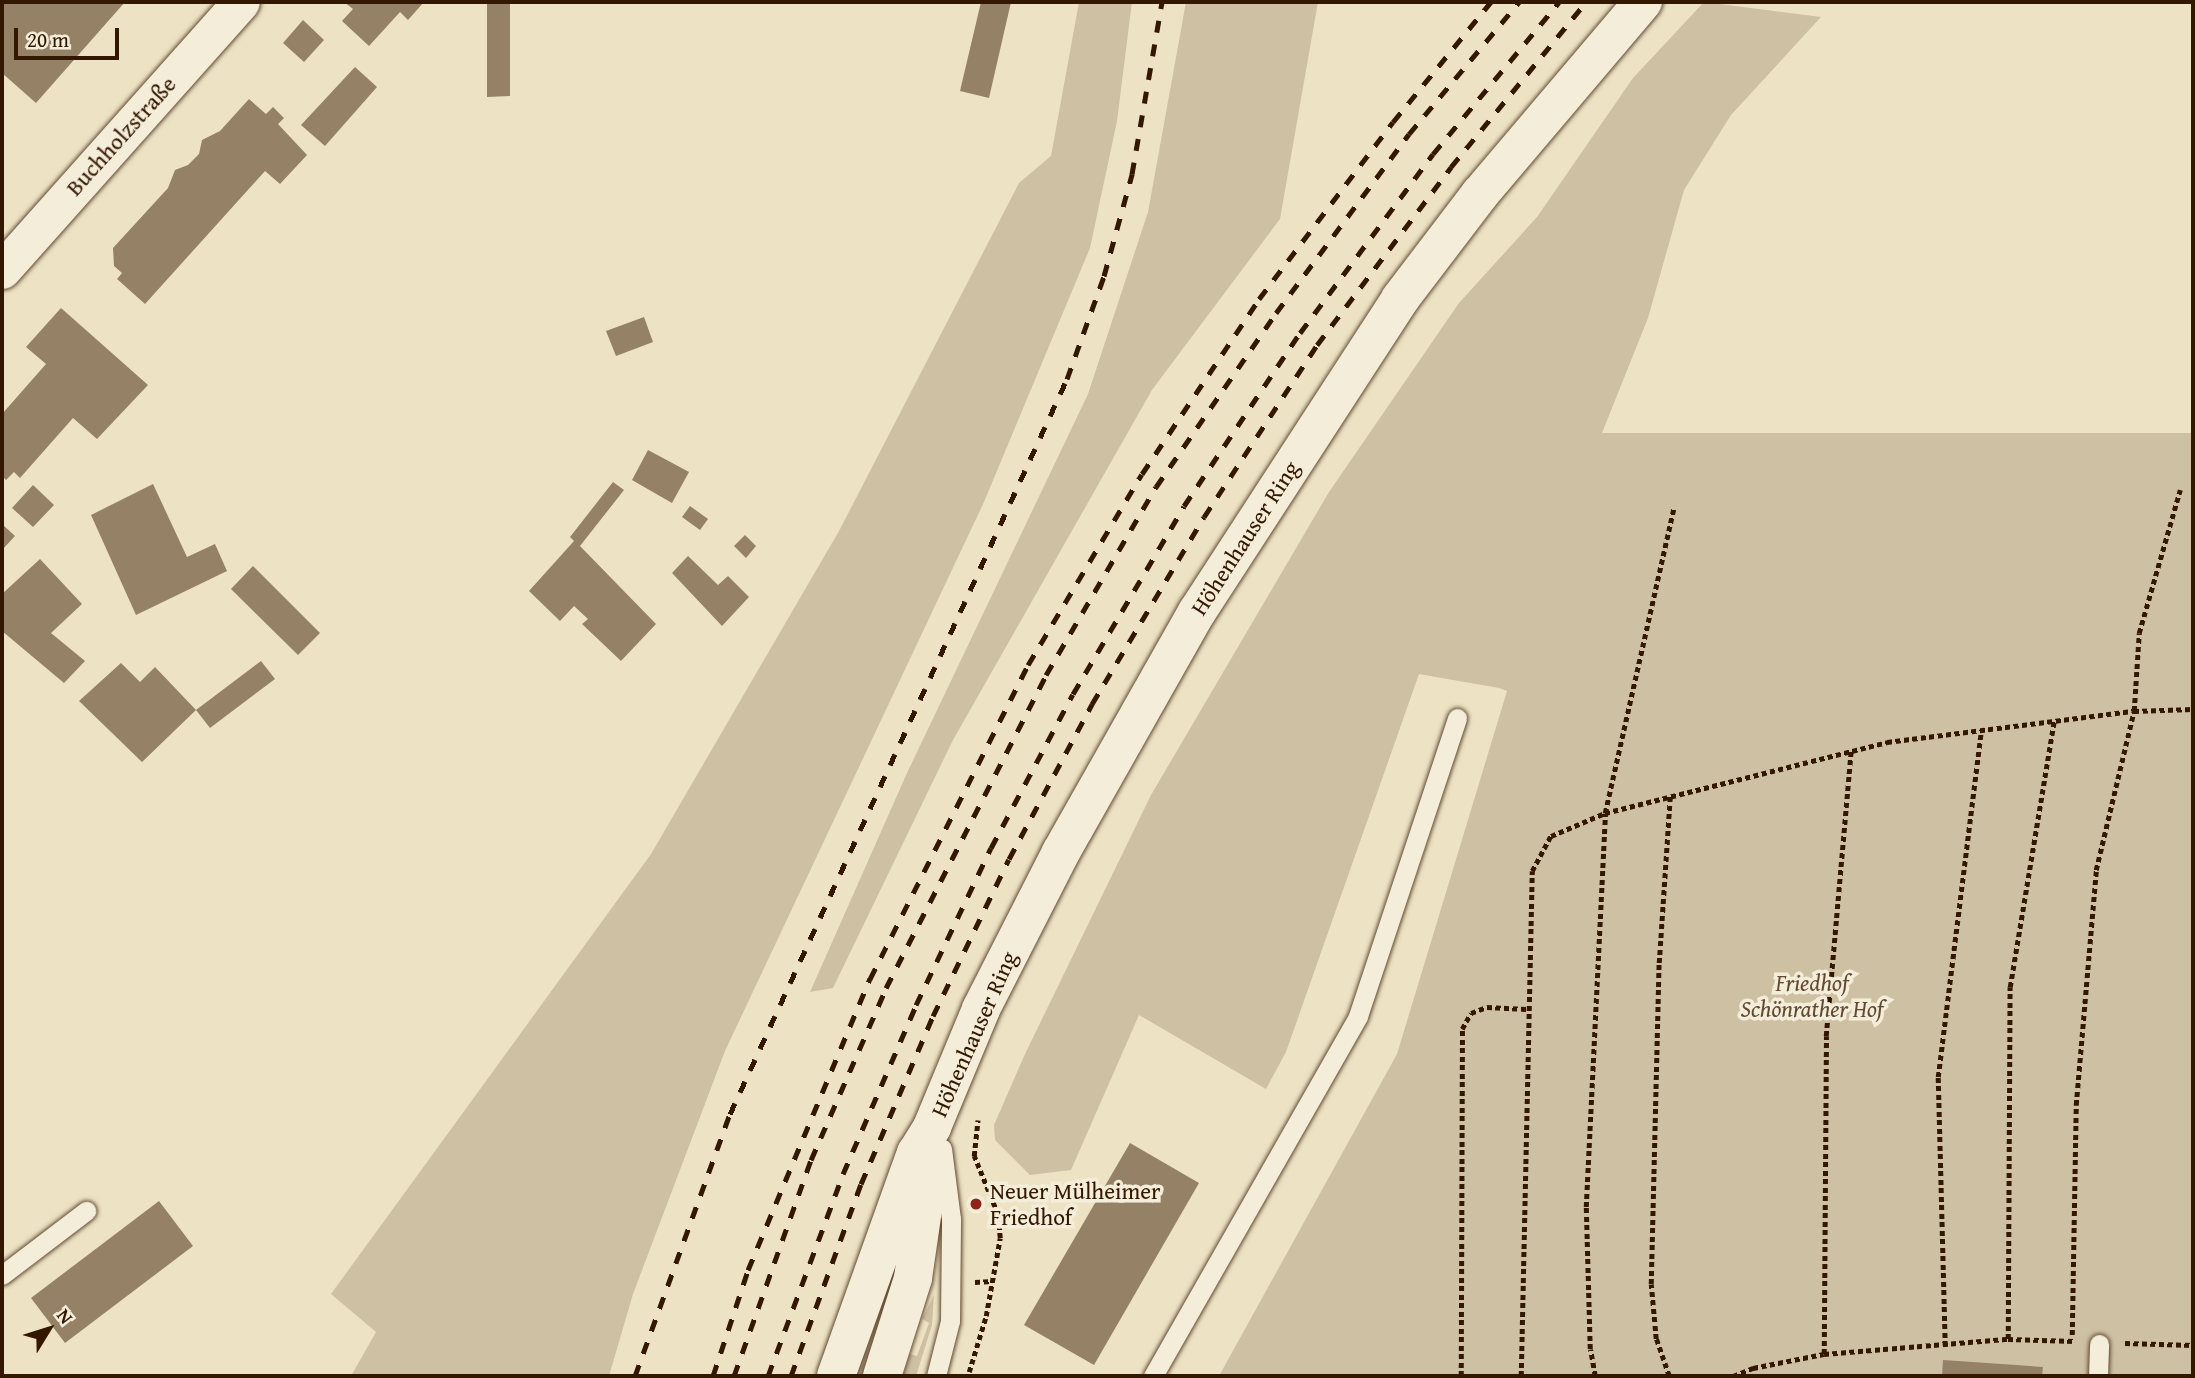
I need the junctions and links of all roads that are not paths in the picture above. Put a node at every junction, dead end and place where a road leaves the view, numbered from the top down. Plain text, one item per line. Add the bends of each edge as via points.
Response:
1 (241, 2) edge
2 (1643, 2) edge
3 (2, 270) edge
4 (1457, 718) dead end
5 (932, 1127) junction
6 (86, 1211) dead end
7 (2, 1275) edge
8 (2099, 1344) road end
9 (836, 1376) edge
10 (882, 1376) edge
11 (936, 1376) edge
12 (1153, 1376) edge
13 (2098, 1376) edge

1 - 3 street, Buchholzstraße
2 - 5 street, Höhenhauser Ring via 1480,194 1400,299 1197,612 1061,852 981,1009
4 - 12 lane via 1358,1016
5 - 9 street, Höhenhauser Ring via 916,1153
5 - 10 street, Höhenhauser Ring via 922,1233
5 - 11 lane via 947,1160 951,1219 950,1321
6 - 7 lane
8 - 13 lane

